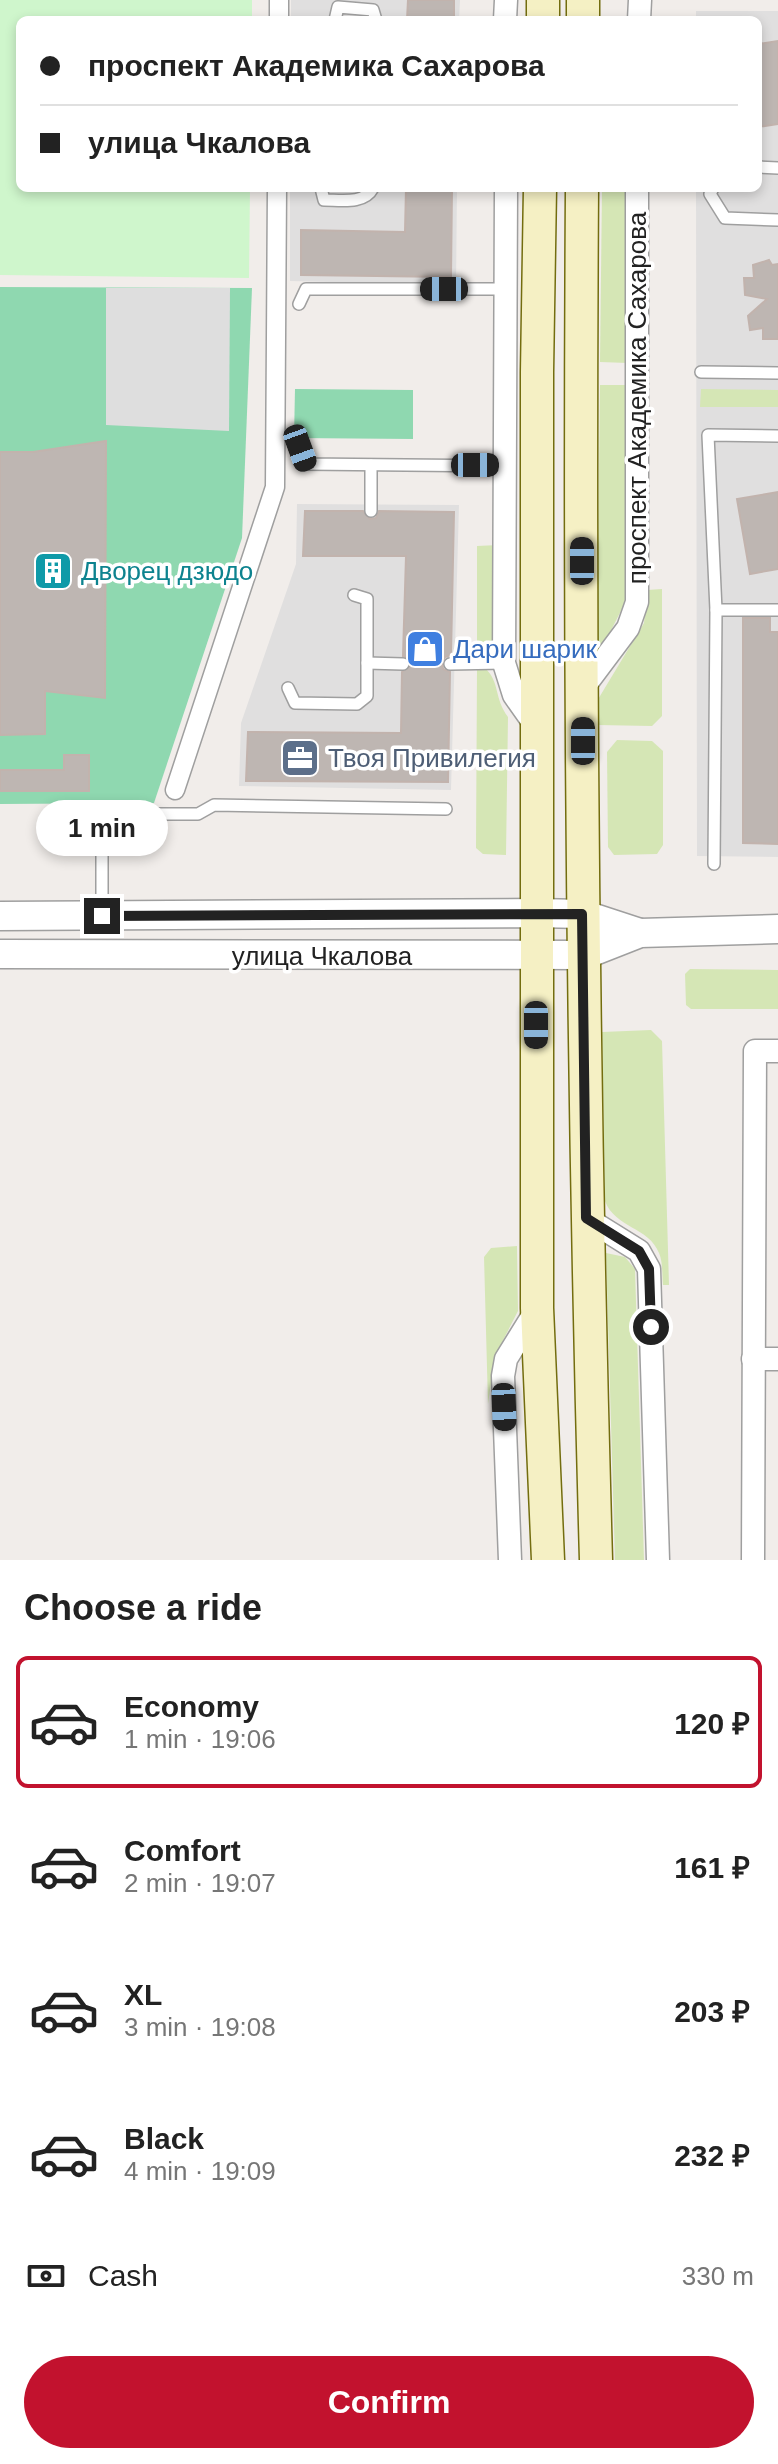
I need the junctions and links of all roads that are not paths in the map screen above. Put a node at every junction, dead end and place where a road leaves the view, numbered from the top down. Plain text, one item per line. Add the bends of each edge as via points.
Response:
1 (336, 16) edge
2 (375, 16) edge
3 (277, 192) edge
4 (322, 192) edge
5 (371, 192) edge
6 (506, 192) edge
7 (540, 192) edge
8 (582, 192) edge
9 (637, 192) edge
10 (711, 192) edge
11 (778, 220) edge
12 (506, 289) junction
13 (299, 304) dead end
14 (701, 372) dead end
15 (778, 373) edge
16 (778, 436) edge
17 (300, 448) dead end
18 (371, 465) junction
19 (506, 466) junction
20 (371, 511) dead end
21 (354, 595) dead end
22 (716, 610) junction
23 (778, 610) edge
24 (367, 663) junction
25 (504, 663) junction
26 (403, 664) dead end
27 (450, 664) dead end
28 (288, 688) dead end
29 (583, 688) junction
30 (538, 730) junction
31 (175, 790) dead end
32 (446, 809) dead end
33 (714, 864) dead end
34 (537, 913) junction
35 (582, 914) junction
36 (0, 916) edge
37 (102, 916) junction
38 (778, 929) edge
39 (640, 933) junction
40 (0, 954) edge
41 (536, 955) junction
42 (584, 955) junction
43 (778, 1051) edge
44 (586, 1218) junction
45 (537, 1308) junction
46 (753, 1359) junction
47 (778, 1359) edge
48 (510, 1560) edge
49 (548, 1560) edge
50 (596, 1560) edge
51 (658, 1560) edge
52 (753, 1560) edge

1 - 2 lane via 338,7 366,7
3 - 31 street via 275,487
4 - 5 lane via 324,200 359,200
6 - 12 street
7 - 30 main road
8 - 29 main road
9 - 29 street, проспект Академика Сахарова via 637,602 628,628
10 - 11 lane via 725,218
12 - 13 lane via 306,289
12 - 19 street
14 - 15 lane
16 - 22 lane via 708,435
17 - 18 lane via 305,464
18 - 19 lane
18 - 20 lane
19 - 25 street
21 - 24 lane via 367,599
22 - 23 lane
22 - 33 lane
24 - 26 lane
24 - 28 lane via 367,696 357,704 295,703
25 - 27 lane
25 - 30 street via 514,695
29 - 35 main road
30 - 34 main road
32 - 37 lane via 214,805 198,814 102,814
34 - 35 street, улица Чкалова
34 - 37 street, улица Чкалова
34 - 41 main road
35 - 39 street, улица Чкалова
35 - 42 main road
36 - 37 street, улица Чкалова
38 - 39 street, улица Чкалова
39 - 42 street, улица Чкалова
40 - 41 street, улица Чкалова
41 - 42 street, улица Чкалова
41 - 45 main road
42 - 44 main road
43 - 46 street via 755,1051
44 - 50 main road
44 - 51 street via 639,1251 649,1269
45 - 48 street via 506,1359 503,1376
45 - 49 main road
46 - 47 street
46 - 52 street

